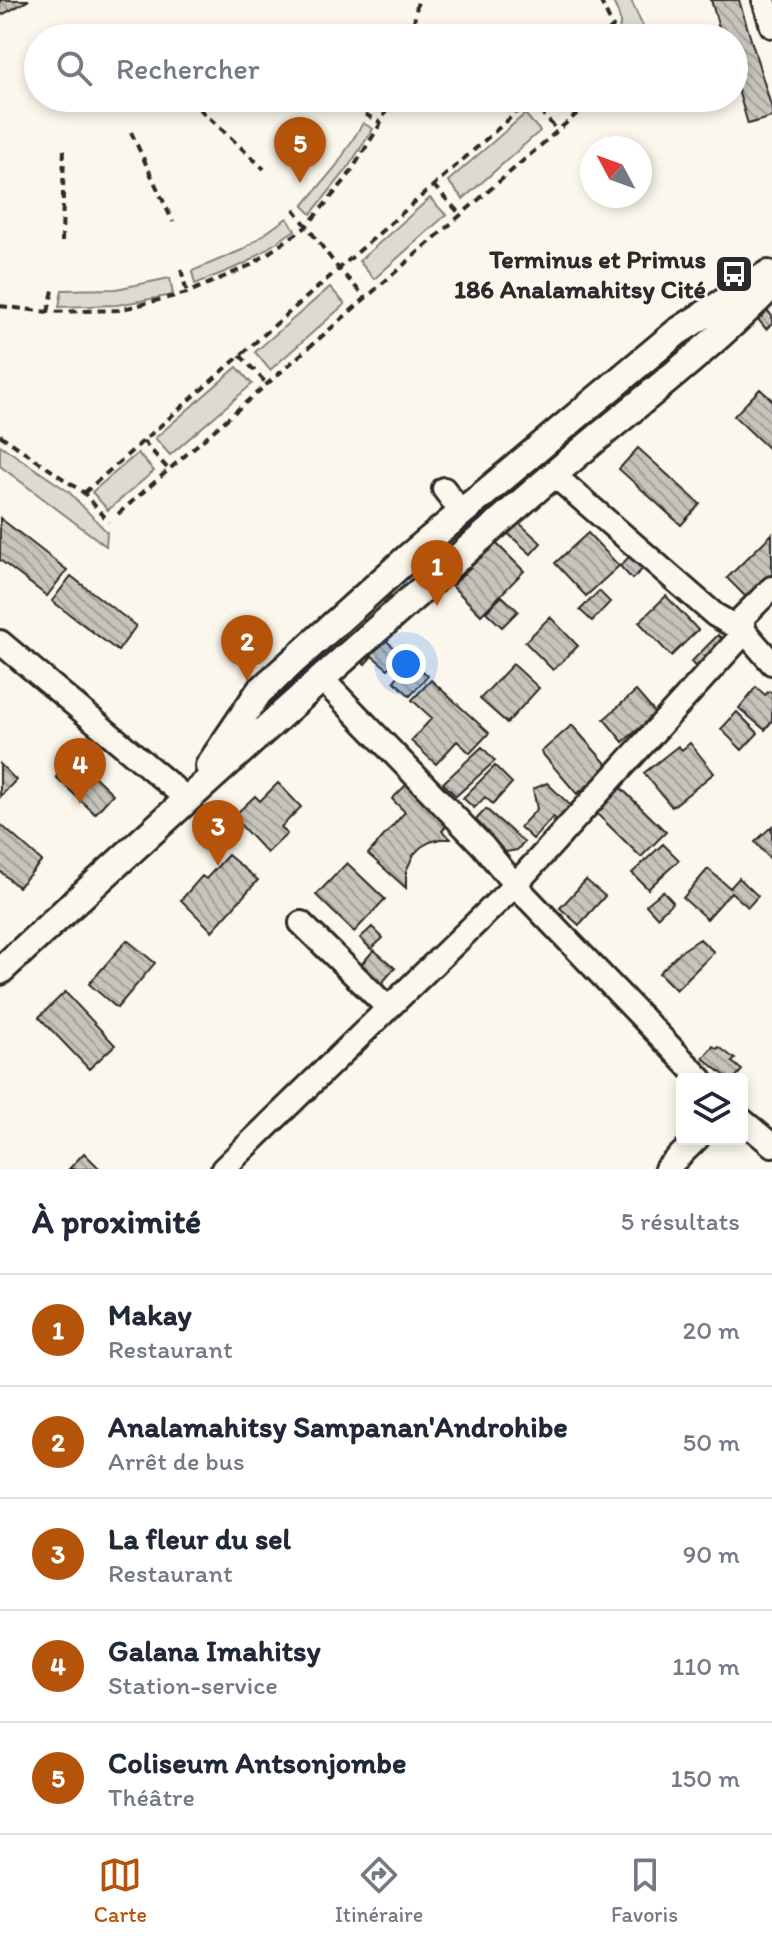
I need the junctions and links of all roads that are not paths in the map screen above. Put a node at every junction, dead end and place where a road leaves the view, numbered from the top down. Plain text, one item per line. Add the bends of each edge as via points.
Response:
1 (764, 0) edge
2 (772, 26) edge
3 (772, 271) edge
4 (772, 285) edge
5 (554, 475) junction
6 (444, 489) dead end
7 (461, 512) junction
8 (772, 588) edge
9 (745, 632) junction
10 (0, 642) edge
11 (772, 663) edge
12 (322, 679) junction
13 (187, 799) junction
14 (515, 885) junction
15 (301, 923) dead end
16 (0, 971) edge
17 (388, 1008) junction
18 (695, 1073) edge
19 (748, 1125) edge
20 (691, 1145) edge
21 (772, 1145) edge
22 (223, 1169) edge
23 (666, 1169) edge

1 - 2 street
3 - 7 main road via 677,332
4 - 5 main road
5 - 9 street via 715,615
5 - 12 main road
6 - 7 street
7 - 13 main road via 259,692
8 - 9 street via 742,618
9 - 11 street
9 - 14 street
10 - 13 street
12 - 13 main road
12 - 14 street
13 - 16 main road
14 - 17 street
14 - 18 street
15 - 17 street
17 - 22 street
19 - 21 street
20 - 23 street

